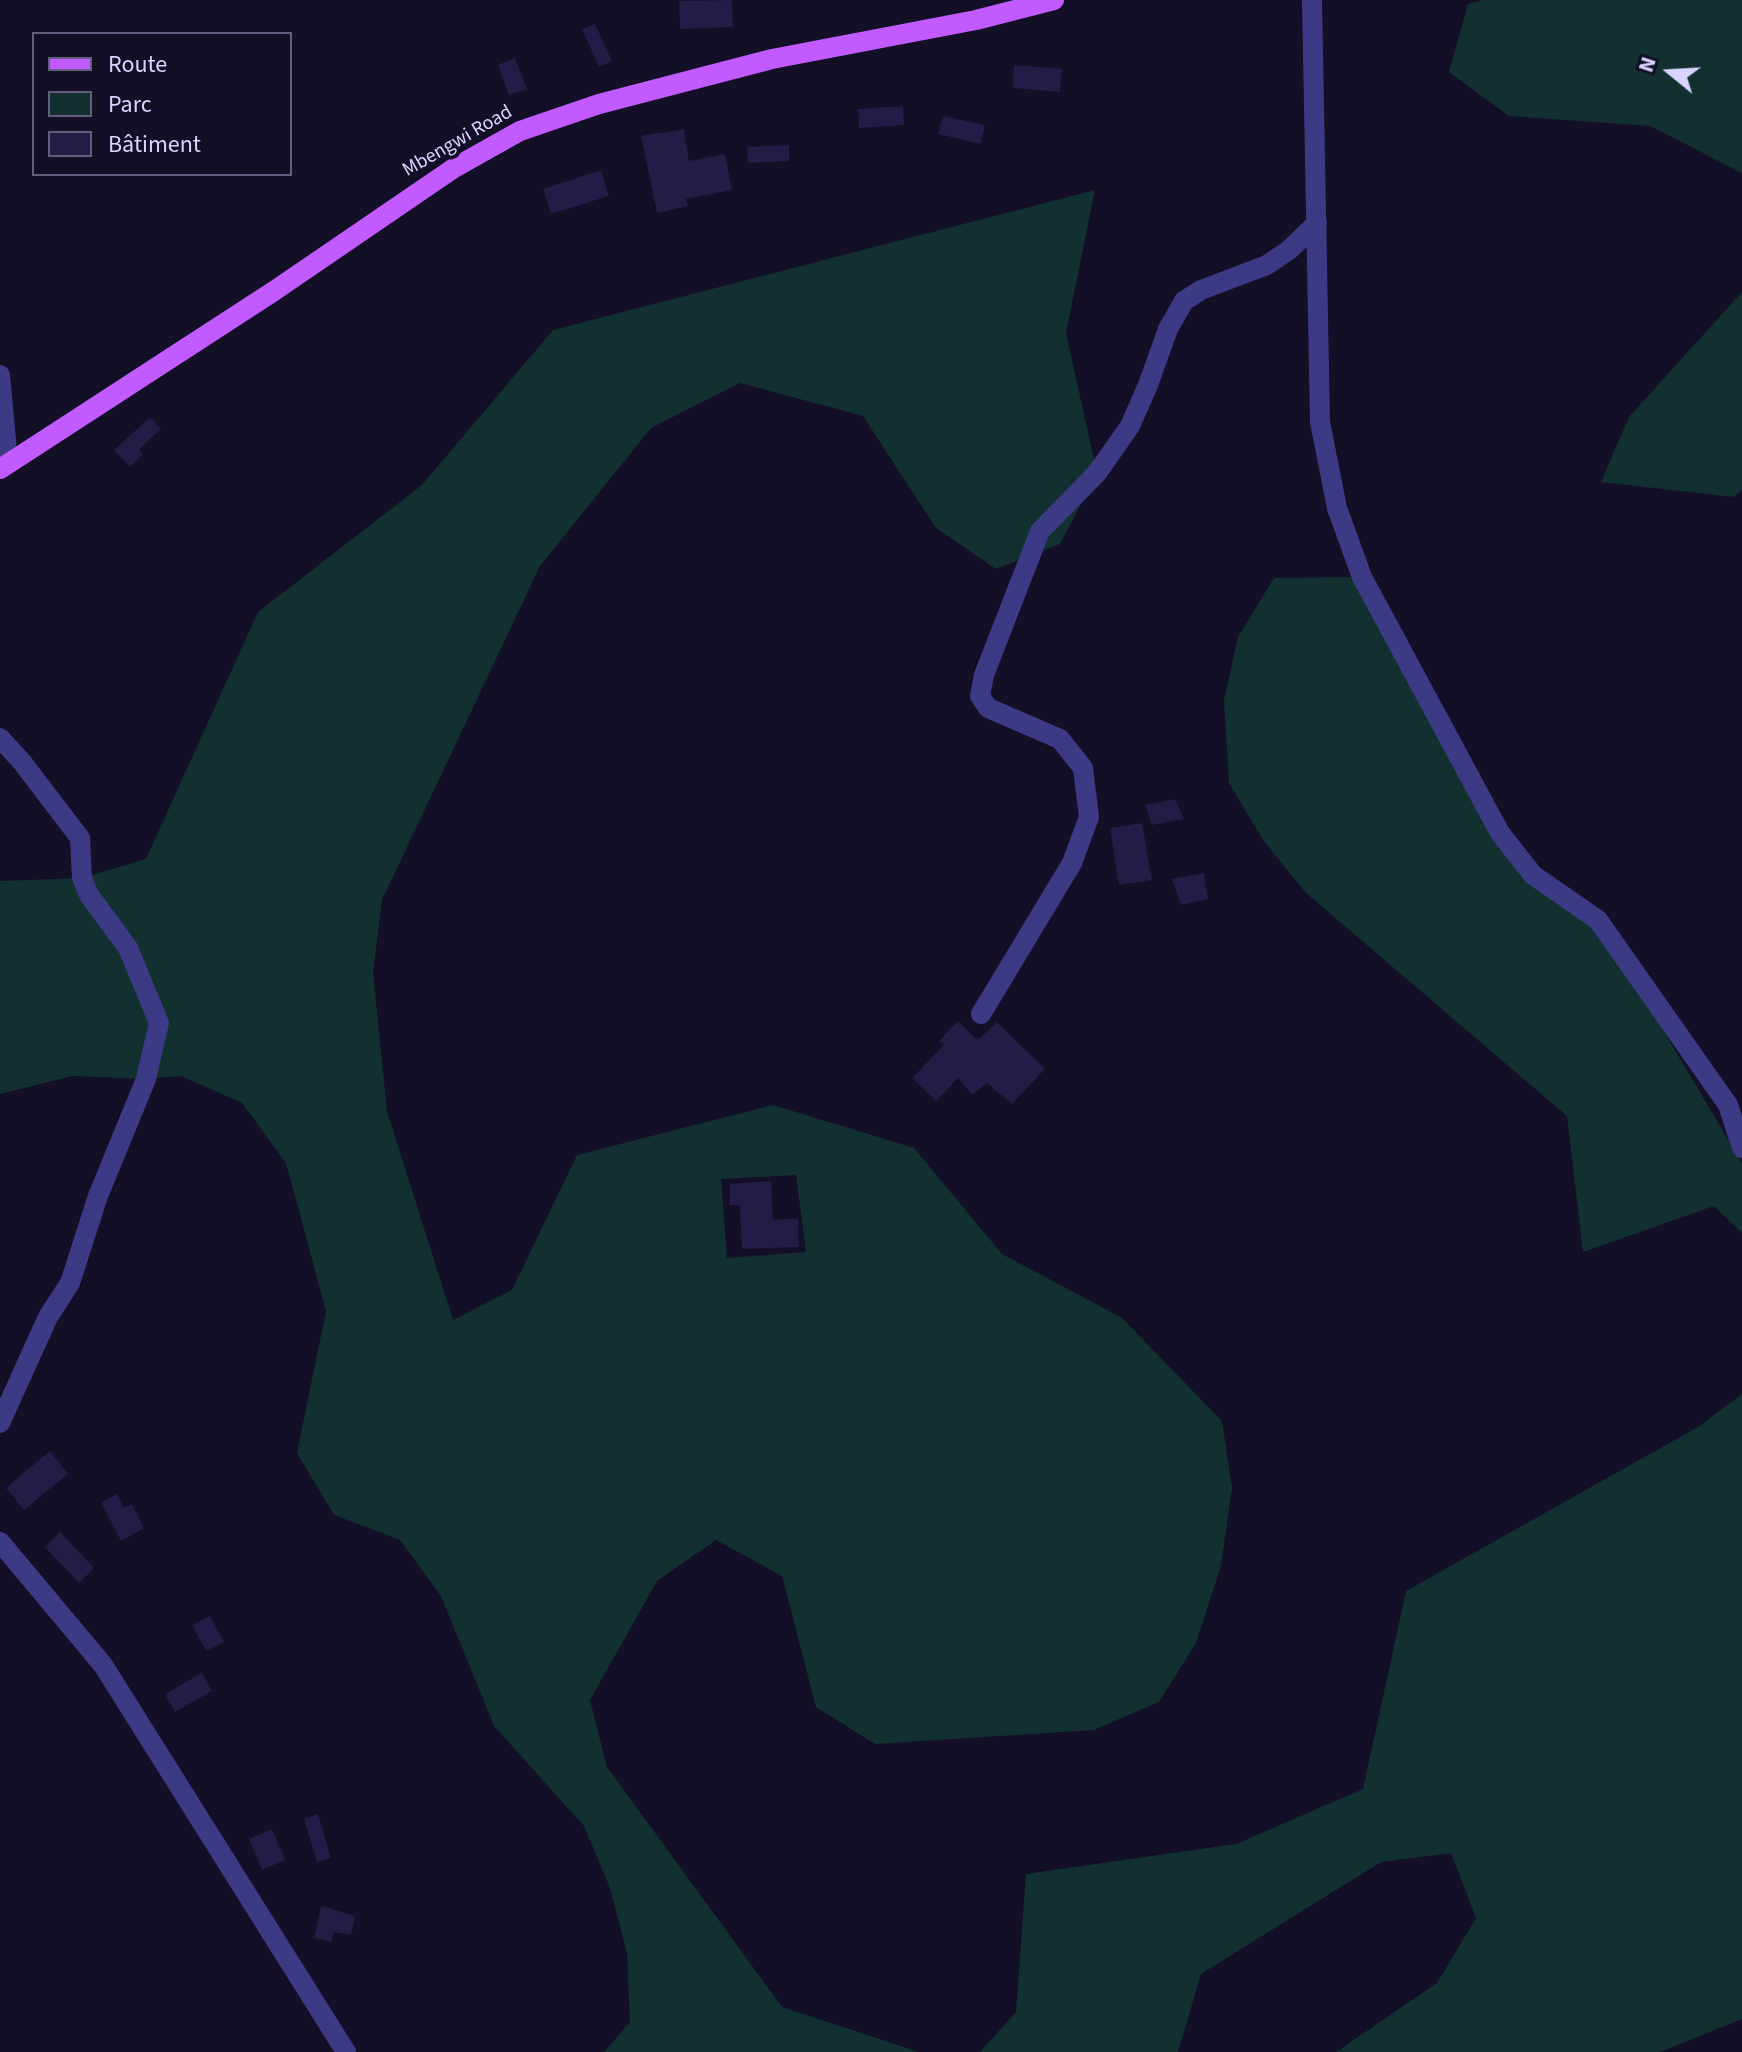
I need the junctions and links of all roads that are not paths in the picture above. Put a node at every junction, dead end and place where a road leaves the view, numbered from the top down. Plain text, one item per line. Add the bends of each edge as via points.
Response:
1 (1054, 0) edge
2 (1312, 0) edge
3 (1317, 223) junction
4 (0, 375) edge
5 (4, 466) edge
6 (0, 738) edge
7 (981, 1014) dead end
8 (1742, 1148) edge
9 (0, 1423) edge
10 (0, 1542) edge
11 (346, 2052) edge

1 - 5 main road, Mbengwi Road via 772,59 599,104 520,131 454,168
2 - 3 street
3 - 7 street via 1267,265 1184,301 1130,426 1097,473 1040,531 980,696 988,708 1060,739 1083,768 1089,817 1072,863
3 - 8 street via 1320,422 1337,508 1362,577 1500,833 1533,875 1598,920 1728,1105
4 - 5 street
6 - 9 street via 80,838 82,878 89,895 128,948 159,1023 146,1079 98,1196 70,1283 48,1317
10 - 11 street via 103,1665

